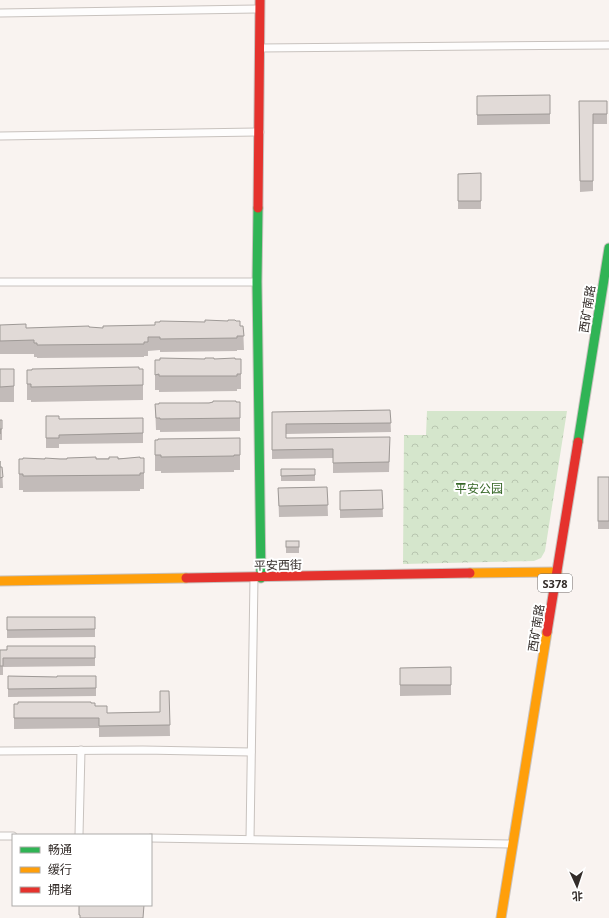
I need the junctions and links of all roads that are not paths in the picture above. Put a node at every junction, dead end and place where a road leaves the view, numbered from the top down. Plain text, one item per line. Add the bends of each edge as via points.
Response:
1 (260, 4) edge
2 (0, 13) edge
3 (609, 45) edge
4 (260, 48) junction
5 (260, 132) junction
6 (0, 136) edge
7 (609, 248) edge
8 (0, 282) edge
9 (257, 282) junction
10 (557, 572) junction
11 (258, 578) junction
12 (0, 581) edge
13 (81, 750) junction
14 (0, 751) edge
15 (251, 752) junction
16 (79, 834) edge
17 (0, 836) edge
18 (12, 836) edge
19 (152, 838) edge
20 (250, 839) junction
21 (513, 844) junction
22 (501, 918) edge

1 - 2 street
1 - 4 street
3 - 4 street
4 - 5 street
5 - 6 street
5 - 9 street
7 - 10 street, 西矿南路 / S378
8 - 9 street
9 - 11 street
10 - 11 street, 平安西街
10 - 21 street, 西矿南路 / S378
11 - 12 street, 平安西街
11 - 15 street
13 - 14 street
13 - 15 street
13 - 16 street
15 - 20 street
17 - 18 street
19 - 20 street
20 - 21 street
21 - 22 street, 西矿南路 / S378

